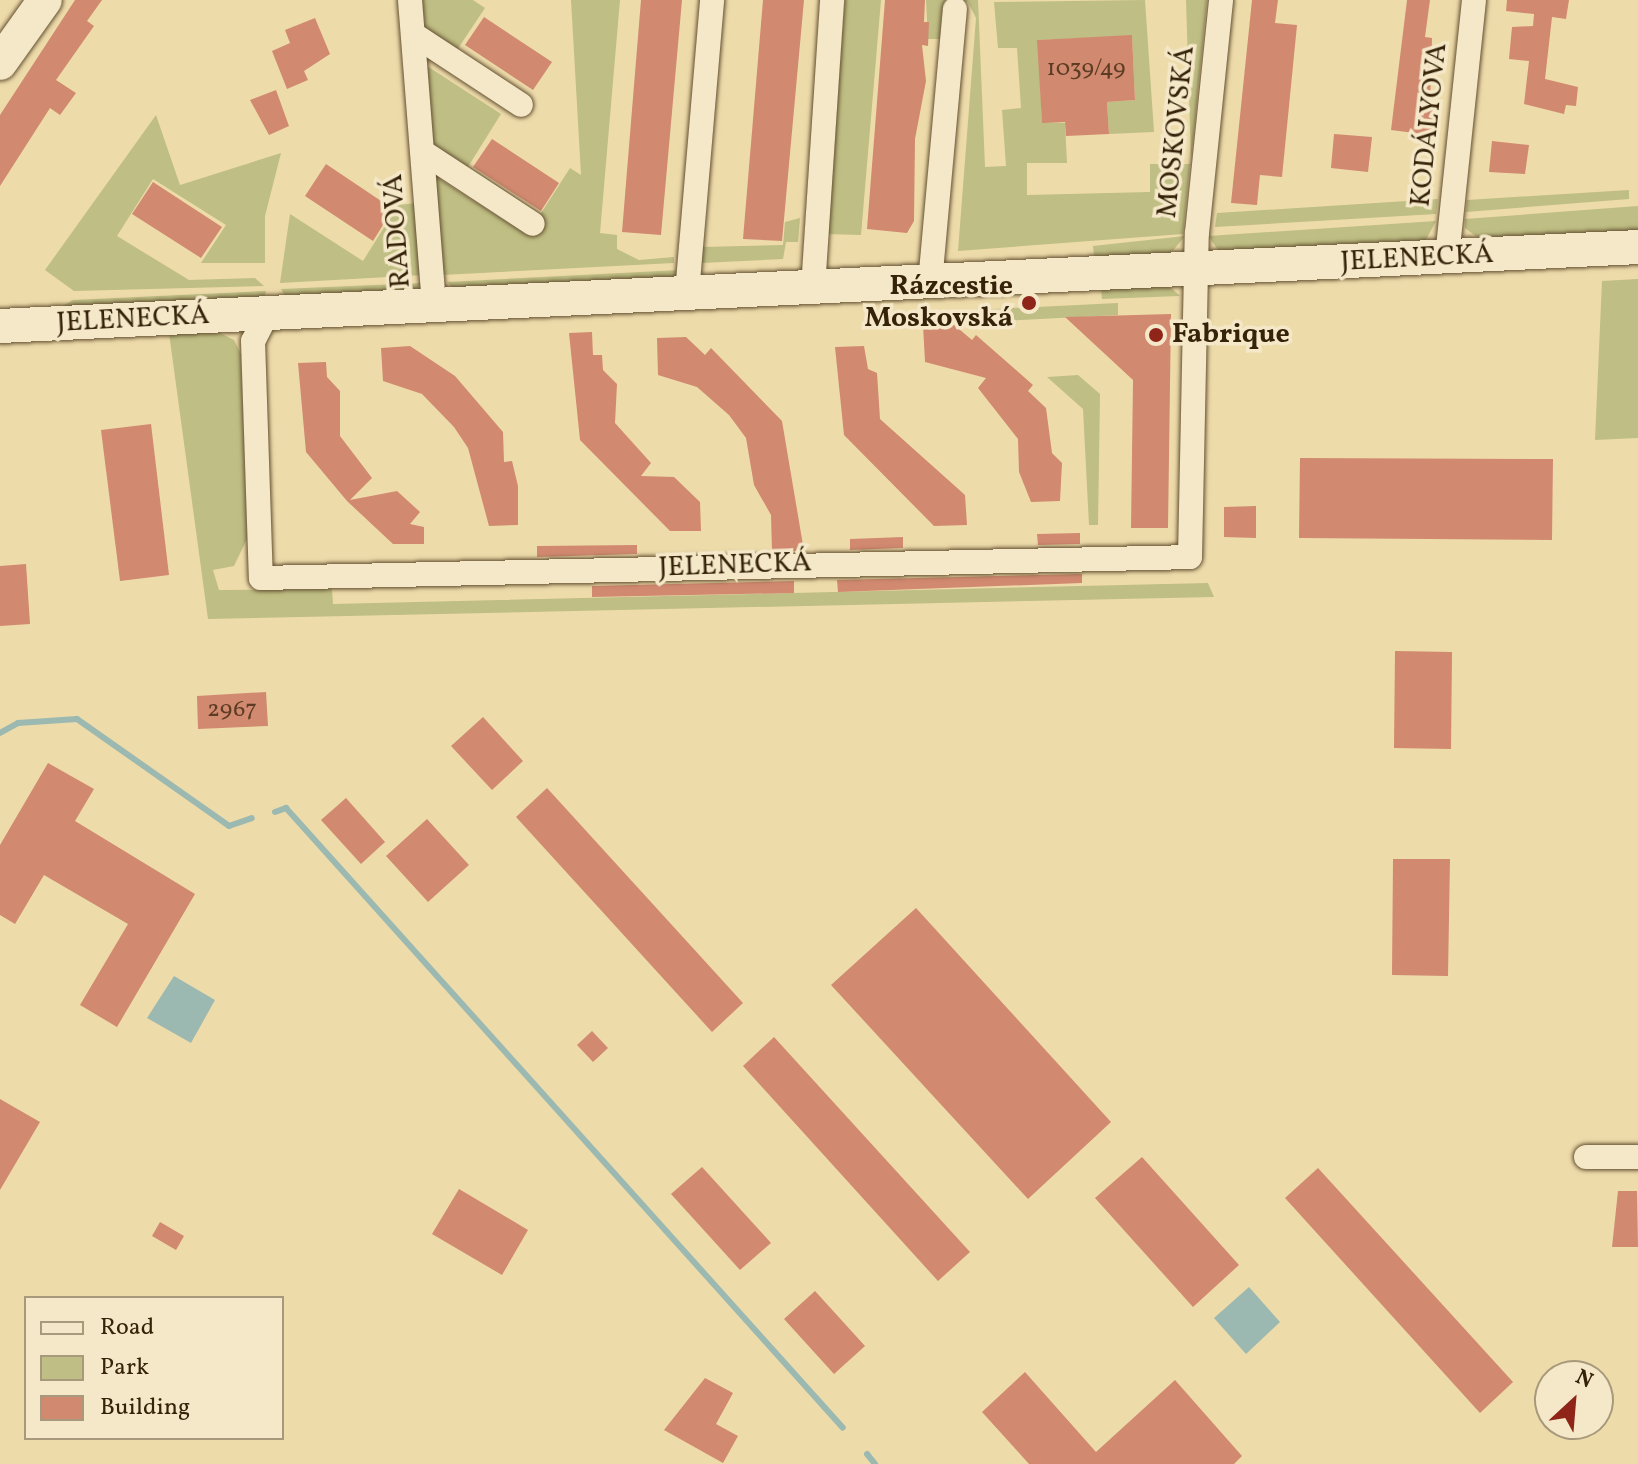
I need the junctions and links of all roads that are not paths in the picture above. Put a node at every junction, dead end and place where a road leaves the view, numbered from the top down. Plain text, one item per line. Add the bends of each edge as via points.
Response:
1 (45, 0) edge
2 (410, 0) edge
3 (712, 0) edge
4 (832, 0) edge
5 (1221, 0) edge
6 (1474, 0) edge
7 (955, 9) dead end
8 (413, 34) junction
9 (0, 63) edge
10 (521, 105) dead end
11 (423, 152) junction
12 (533, 224) dead end
13 (1638, 247) edge
14 (1447, 257) junction
15 (1196, 271) junction
16 (930, 283) junction
17 (813, 288) junction
18 (687, 293) junction
19 (434, 305) junction
20 (267, 314) junction
21 (0, 326) edge
22 (1586, 1157) dead end
23 (1638, 1157) edge

1 - 9 street
2 - 8 street, RADOVÁ
3 - 18 street
4 - 17 street
5 - 15 street, MOSKOVSKÁ
6 - 14 street, KODÁLYOVA
7 - 16 street
8 - 10 street
8 - 11 street, RADOVÁ
11 - 12 street, RADOVÁ
11 - 19 street, RADOVÁ
13 - 14 street, JELENECKÁ
14 - 15 street, JELENECKÁ
15 - 16 street, JELENECKÁ
15 - 20 street, JELENECKÁ via 1190,557 261,578 253,341
16 - 17 street, JELENECKÁ
17 - 18 street, JELENECKÁ
18 - 19 street, JELENECKÁ
19 - 20 street, JELENECKÁ
20 - 21 street, JELENECKÁ
22 - 23 street

